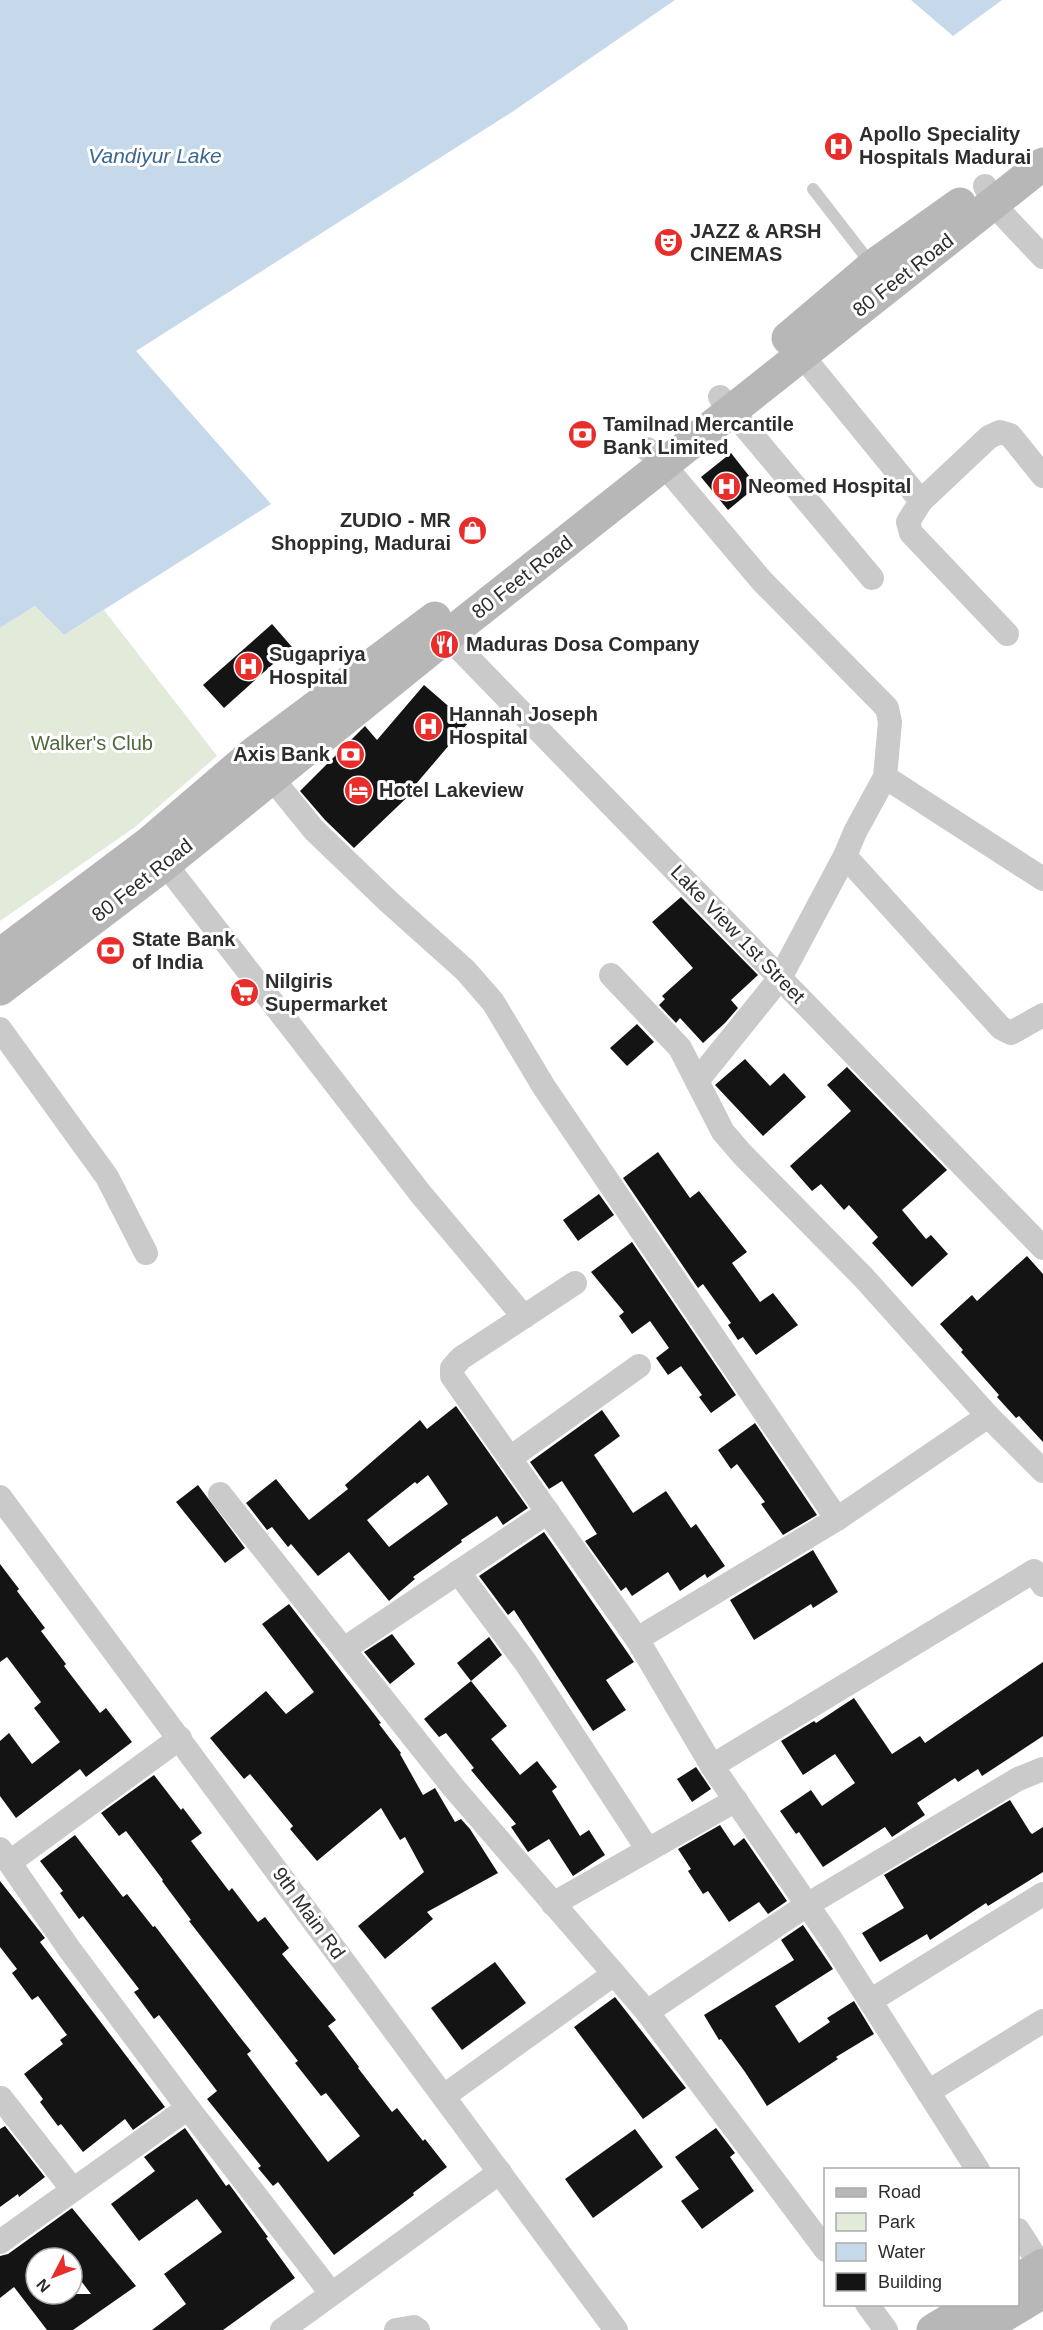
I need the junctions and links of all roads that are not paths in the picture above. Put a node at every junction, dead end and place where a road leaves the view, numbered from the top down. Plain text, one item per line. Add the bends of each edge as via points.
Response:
1 (1043, 138) edge
2 (1043, 164) edge
3 (813, 189) dead end
4 (989, 195) junction
5 (1043, 257) edge
6 (881, 277) junction
7 (794, 346) junction
8 (725, 403) junction
9 (655, 457) junction
10 (1043, 476) edge
11 (921, 501) junction
12 (872, 578) dead end
13 (441, 627) junction
14 (1007, 634) dead end
15 (262, 765) junction
16 (885, 777) junction
17 (157, 854) junction
18 (845, 856) junction
19 (1043, 879) edge
20 (0, 955) edge
21 (611, 975) dead end
22 (780, 978) junction
23 (0, 989) edge
24 (1043, 1015) edge
25 (0, 1029) edge
26 (697, 1081) junction
27 (1043, 1248) edge
28 (146, 1252) dead end
29 (575, 1283) dead end
30 (524, 1317) junction
31 (639, 1366) dead end
32 (988, 1416) junction
33 (510, 1458) junction
34 (1043, 1471) edge
35 (220, 1494) dead end
36 (0, 1497) edge
37 (548, 1512) junction
38 (837, 1519) junction
39 (458, 1572) junction
40 (1040, 1573) edge
41 (637, 1639) junction
42 (344, 1649) junction
43 (180, 1738) junction
44 (712, 1766) junction
45 (1043, 1769) edge
46 (736, 1800) junction
47 (648, 1850) junction
48 (5, 1856) edge
49 (1043, 1894) edge
50 (553, 1904) junction
51 (807, 1905) junction
52 (614, 1974) junction
53 (870, 2001) junction
54 (647, 2012) junction
55 (1043, 2021) edge
56 (928, 2092) junction
57 (444, 2096) junction
58 (1, 2098) edge
59 (189, 2108) junction
60 (977, 2168) edge
61 (500, 2172) junction
62 (73, 2190) junction
63 (1019, 2235) edge
64 (0, 2242) edge
65 (824, 2249) edge
66 (1036, 2276) edge
67 (1019, 2292) edge
68 (332, 2293) junction
69 (868, 2306) edge
70 (973, 2306) edge
71 (1005, 2306) edge
72 (314, 2321) edge
73 (282, 2330) edge
74 (396, 2330) edge
75 (418, 2330) edge
76 (616, 2330) edge
77 (886, 2330) edge
78 (933, 2330) edge
79 (980, 2330) edge

1 - 4 main road, 80 Feet Road
2 - 4 main road, 80 Feet Road
3 - 6 lane
4 - 5 street
4 - 6 main road, 80 Feet Road
6 - 7 main road, 80 Feet Road
7 - 8 main road, 80 Feet Road
7 - 11 street
8 - 9 main road, 80 Feet Road
8 - 12 street
9 - 13 main road, 80 Feet Road
9 - 16 street via 762,581 887,708 890,722
10 - 11 street via 1010,435 1000,432 989,437
11 - 14 street via 908,522 911,533
13 - 15 main road, 80 Feet Road
13 - 22 street, Lake View 1st Street
15 - 17 main road, 80 Feet Road
15 - 38 street via 314,830 465,970 493,1002 544,1087
16 - 18 street
16 - 19 street
17 - 20 main road, 80 Feet Road
17 - 23 main road, 80 Feet Road
17 - 30 street via 420,1193
18 - 22 street
18 - 24 street via 1001,1028 1011,1033
21 - 26 street via 680,1048
22 - 26 street
22 - 27 street, Lake View 1st Street
25 - 28 street via 107,1178
26 - 32 street via 723,1132 742,1154 864,1278
29 - 30 street
30 - 33 street via 460,1358 452,1368 452,1376
31 - 33 street
32 - 34 street
32 - 38 street
33 - 37 street
35 - 42 street
36 - 43 street, 9th Main Rd
37 - 39 street
37 - 41 street
38 - 41 street
39 - 42 street
39 - 47 street via 526,1663
40 - 44 street
41 - 44 street
42 - 50 street via 453,1787
43 - 48 street
43 - 57 street, 9th Main Rd
44 - 46 street
45 - 51 street via 1018,1779
46 - 47 street
46 - 51 street
47 - 50 street
48 - 59 street
49 - 53 street
50 - 52 street
51 - 53 street
51 - 54 street
52 - 54 street
52 - 57 street
53 - 56 street
54 - 65 street
55 - 56 street
56 - 60 street
57 - 61 street, 9th Main Rd
58 - 62 street
59 - 62 street
59 - 68 street
61 - 68 street
61 - 76 street, 9th Main Rd
62 - 64 street
63 - 66 street
66 - 67 main road
68 - 72 street
69 - 77 street
70 - 78 main road
71 - 79 main road
72 - 73 street
74 - 75 street

